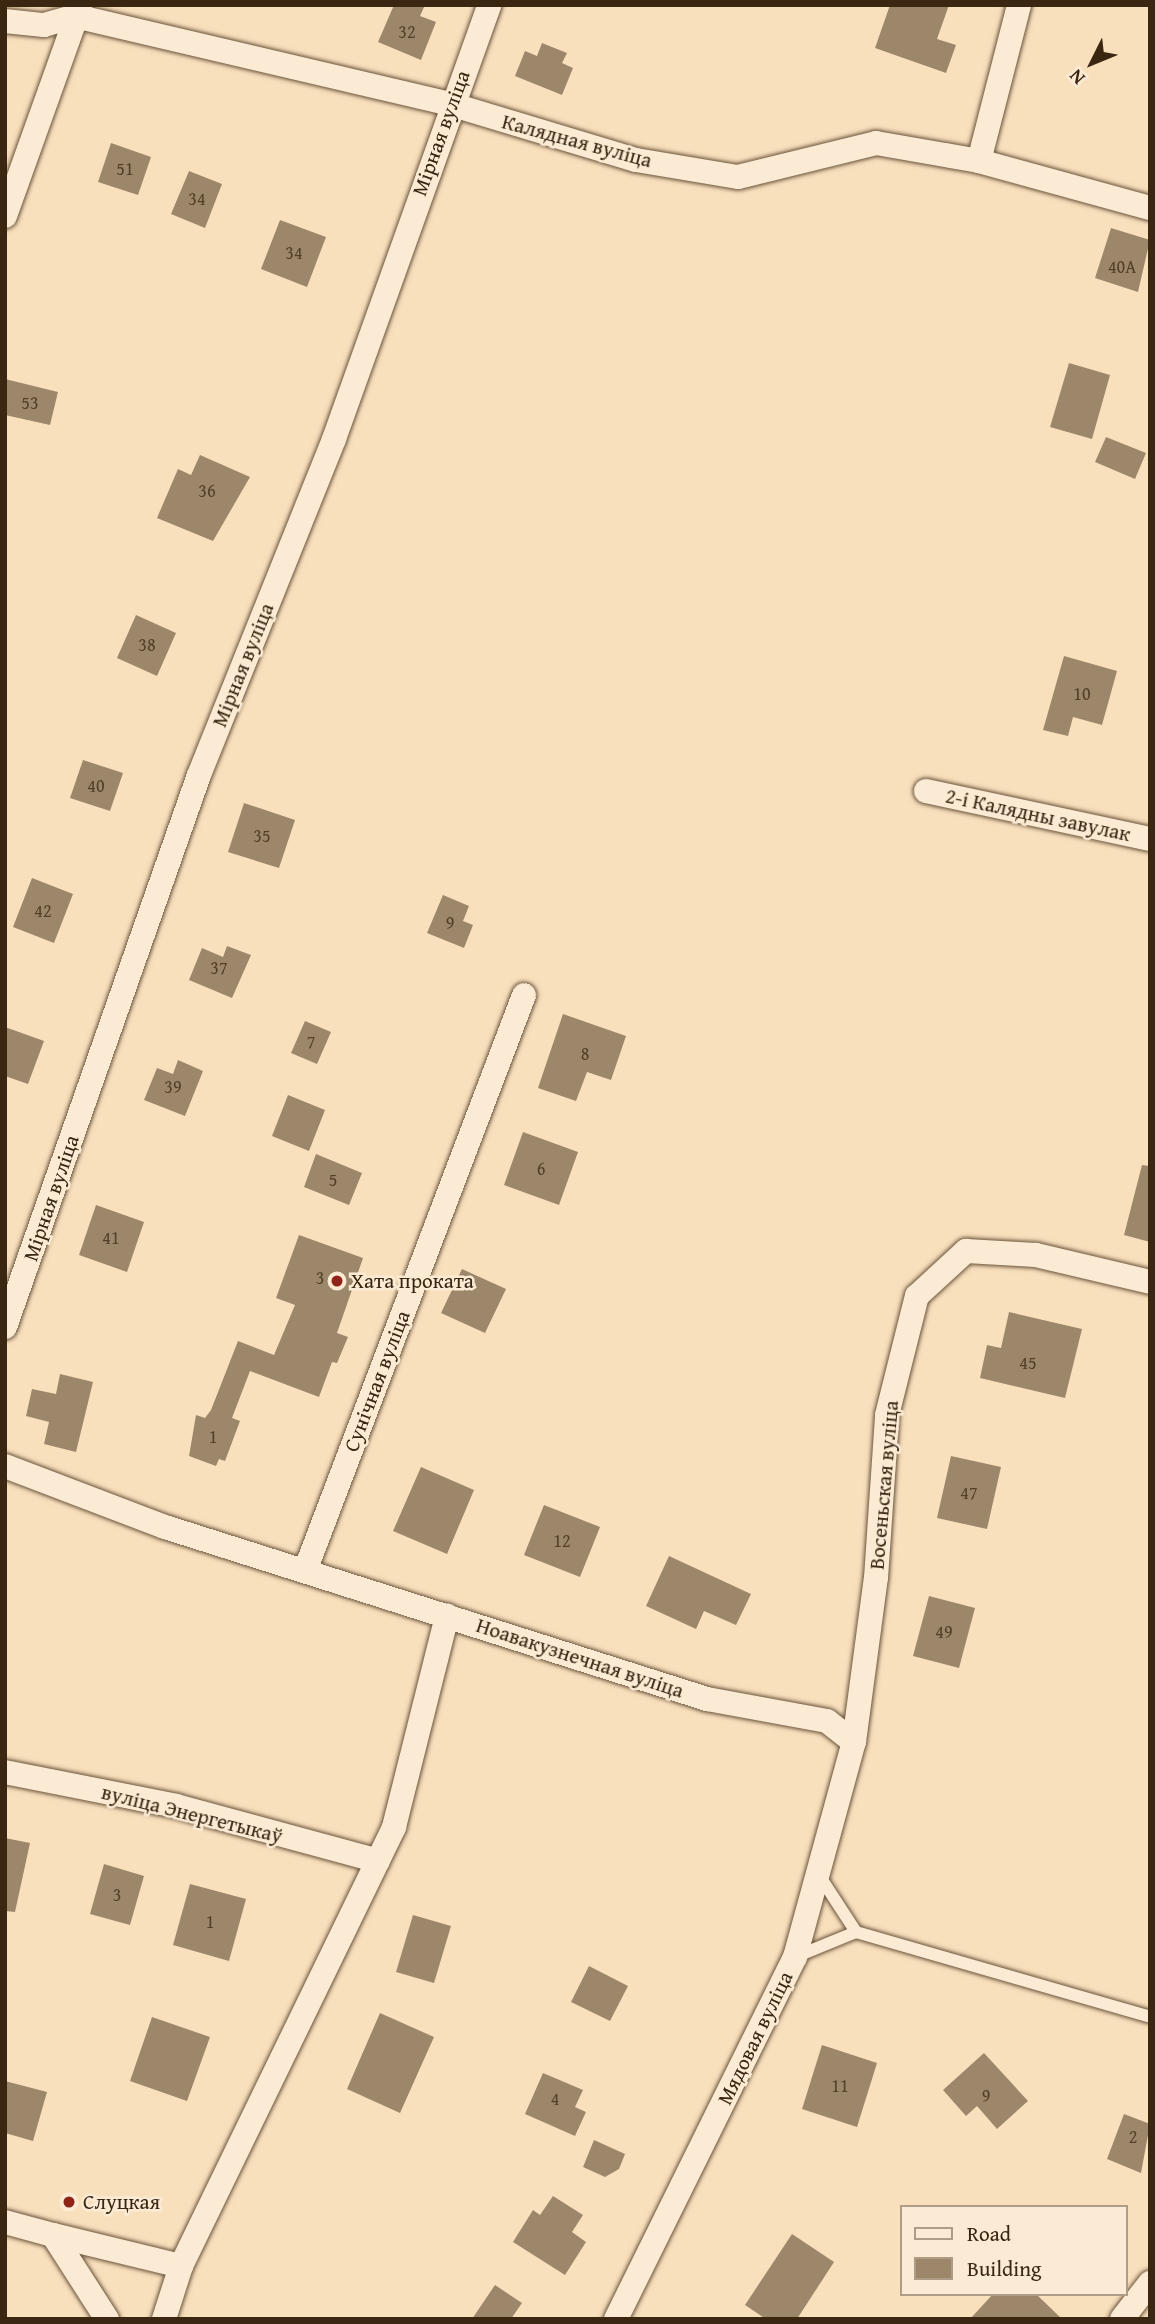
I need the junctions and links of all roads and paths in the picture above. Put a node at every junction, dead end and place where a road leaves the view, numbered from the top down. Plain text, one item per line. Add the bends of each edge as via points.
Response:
1 (489, 5) edge
2 (1019, 5) edge
3 (78, 11) edge
4 (5, 21) edge
5 (450, 104) junction
6 (979, 161) junction
7 (1150, 208) edge
8 (5, 216) edge
9 (926, 791) dead end
10 (1150, 839) edge
11 (524, 995) dead end
12 (1150, 1282) edge
13 (5, 1327) edge
14 (5, 1466) edge
15 (305, 1571) junction
16 (447, 1616) junction
17 (854, 1742) junction
18 (5, 1772) edge
19 (378, 1861) junction
20 (818, 1873) junction
21 (856, 1932) junction
22 (795, 1957) junction
23 (1150, 2017) edge
24 (5, 2221) edge
25 (53, 2235) junction
26 (181, 2266) junction
27 (1150, 2283) edge
28 (107, 2319) edge
29 (164, 2319) edge
30 (616, 2319) edge
31 (1122, 2319) edge

1 - 5 street, Мірная вуліца
2 - 6 street
3 - 4 street, Калядная вуліца via 44,25
3 - 5 street, Калядная вуліца
3 - 8 street
5 - 6 street, Калядная вуліца via 636,160 738,177 876,143
5 - 13 street, Мірная вуліца via 334,439 199,775
6 - 7 street, Калядная вуліца
9 - 10 street, 2-і Калядны завулак
11 - 15 street, Сунічная вуліца
12 - 17 street, Восеньская вуліца via 1036,1255 966,1251 917,1296 887,1415 876,1578
14 - 15 street
15 - 16 street, Ноавакузнечная вуліца
16 - 17 street, Ноавакузнечная вуліца via 707,1699 827,1721
16 - 19 street via 394,1827
17 - 20 street, Мядовая вуліца
18 - 19 street, вуліца Энергетыкаў via 176,1806
19 - 26 street
20 - 21 lane
20 - 22 street, Мядовая вуліца
21 - 22 lane
21 - 23 lane
22 - 30 street, Мядовая вуліца
24 - 25 street
25 - 26 street
25 - 28 street
26 - 29 street
27 - 31 street

